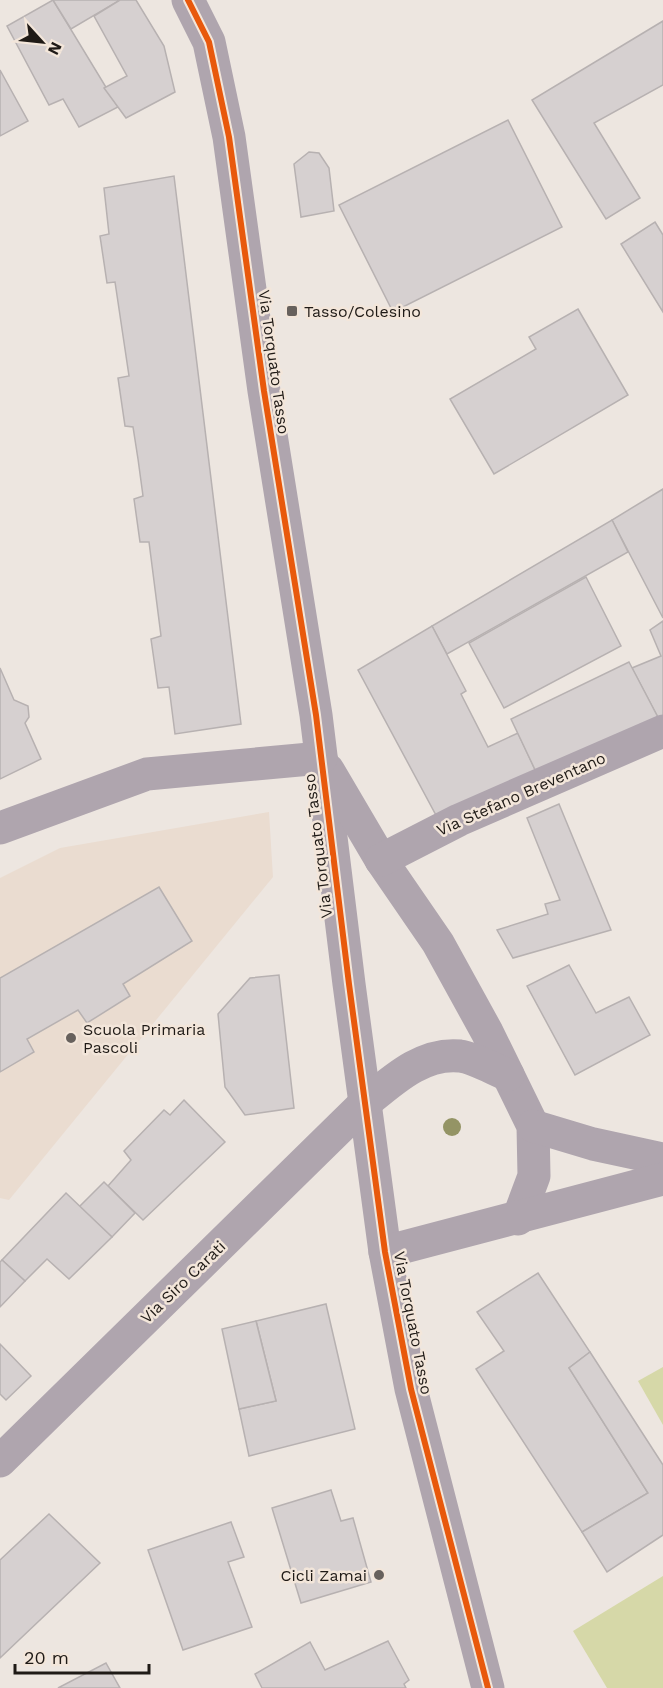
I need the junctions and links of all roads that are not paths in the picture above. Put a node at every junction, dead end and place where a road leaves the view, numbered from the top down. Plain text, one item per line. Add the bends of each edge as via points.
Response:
1 (188, 0) edge
2 (663, 731) edge
3 (321, 758) junction
4 (0, 828) edge
5 (381, 860) junction
6 (508, 1075) junction
7 (365, 1103) junction
8 (534, 1126) junction
9 (663, 1159) edge
10 (663, 1179) edge
11 (518, 1219) junction
12 (385, 1251) junction
13 (0, 1461) edge
14 (488, 1688) edge

1 - 3 street, Via Torquato Tasso via 209,42 229,137
2 - 5 street, Via Stefano Breventano via 459,820
3 - 4 street via 147,774
3 - 5 street, Via Torquato Tasso
3 - 7 street, Via Torquato Tasso
5 - 6 street, Via Torquato Tasso via 438,943
6 - 7 street via 461,1056 439,1056 402,1072
6 - 8 street, Via Torquato Tasso
7 - 12 street, Via Torquato Tasso
7 - 13 street, Via Siro Carati
8 - 9 street
8 - 11 street via 534,1176
10 - 11 street
11 - 12 street
12 - 14 street, Via Torquato Tasso via 411,1389

